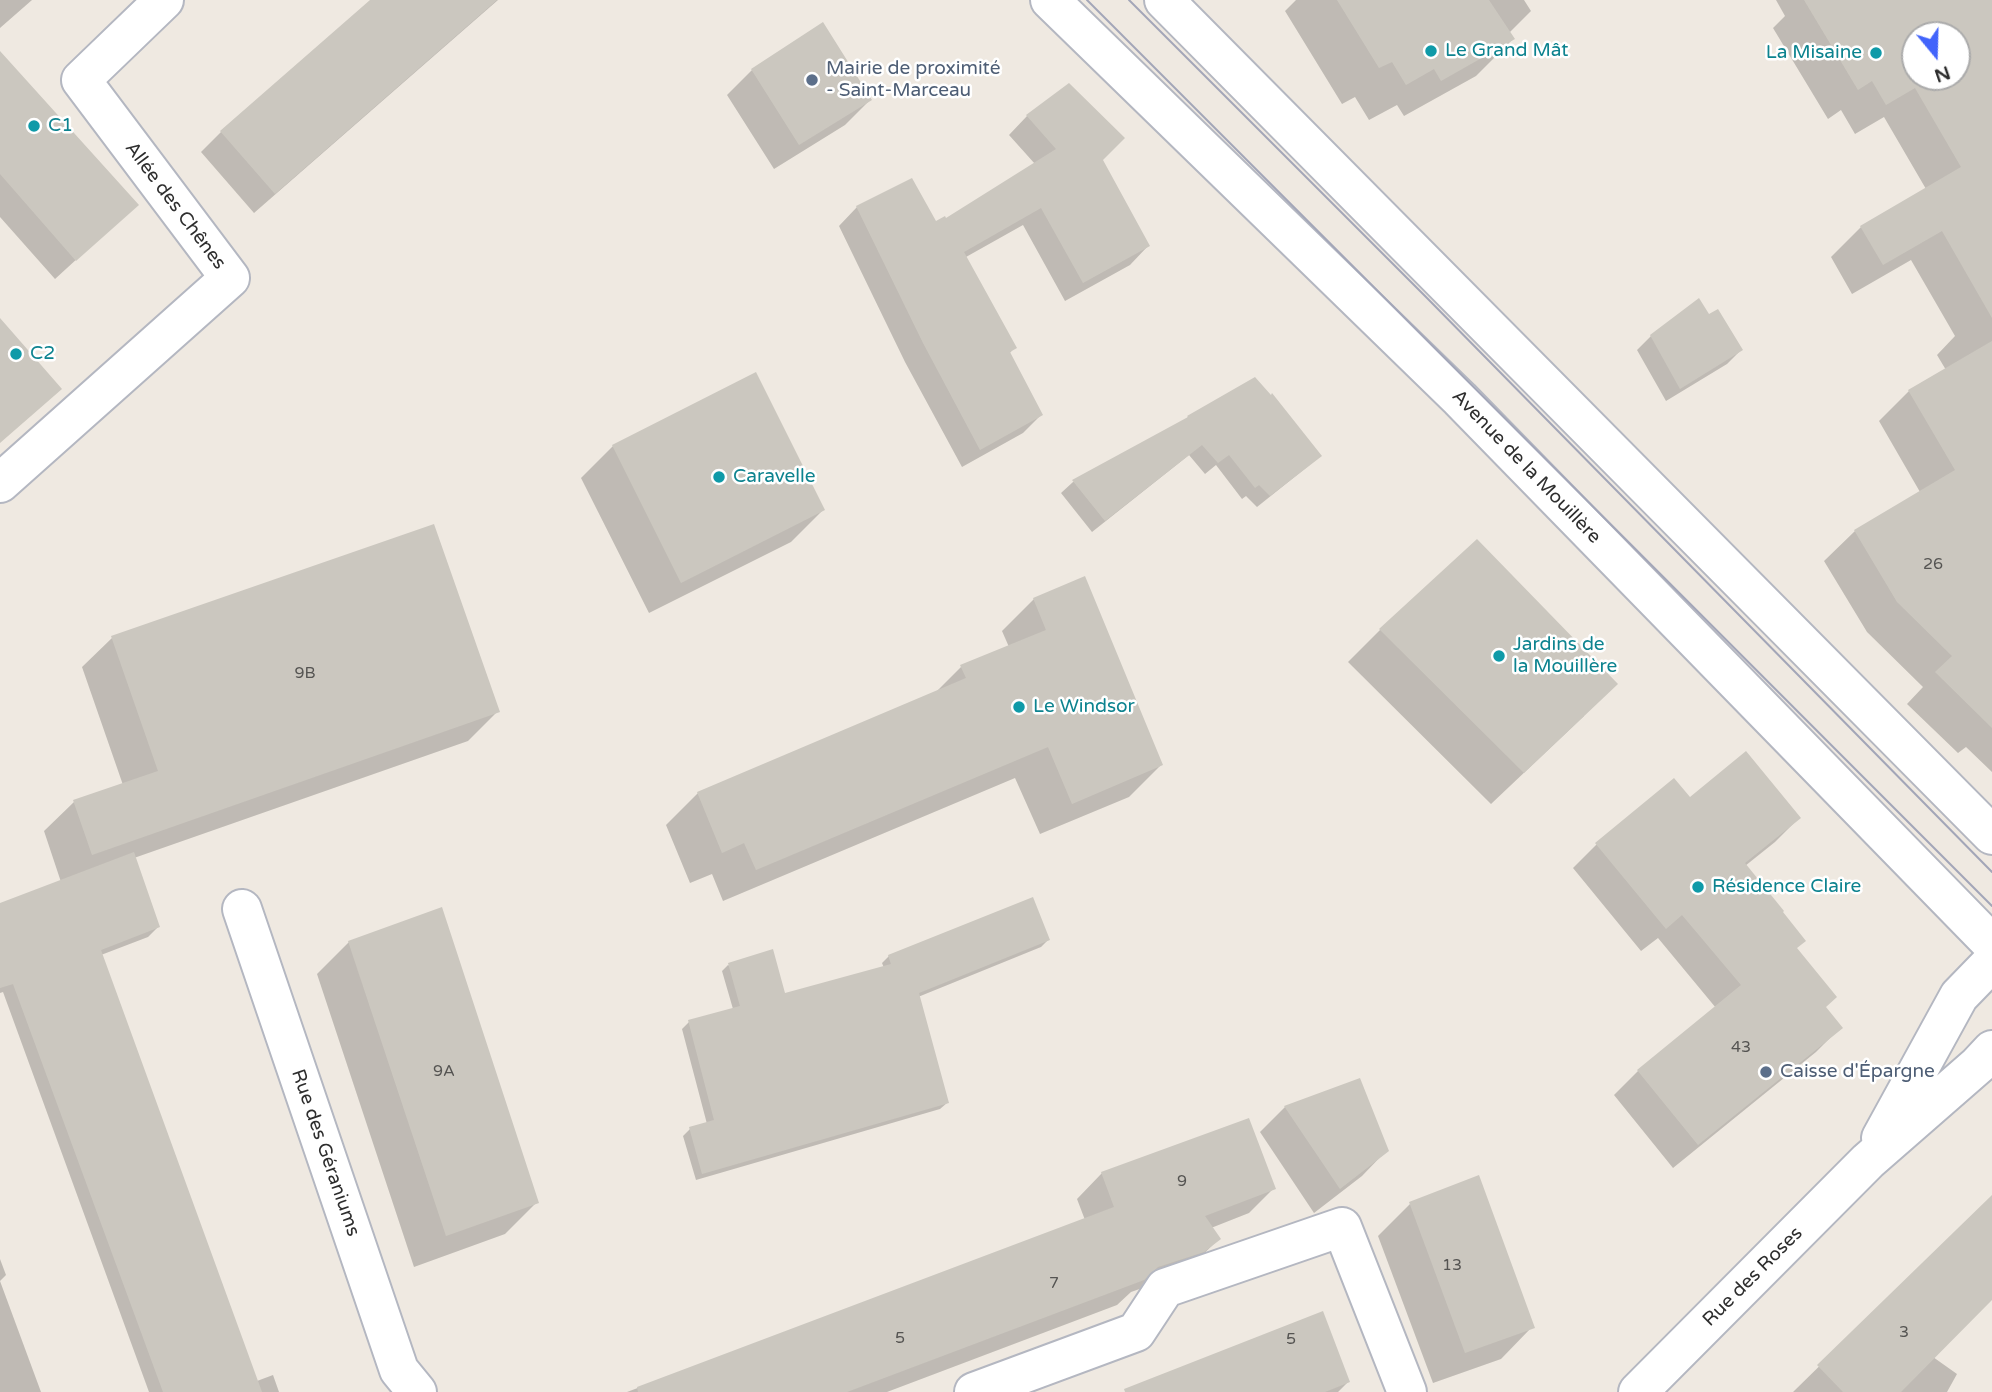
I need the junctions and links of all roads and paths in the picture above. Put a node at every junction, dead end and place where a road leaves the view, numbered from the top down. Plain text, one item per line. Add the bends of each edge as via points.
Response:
1 (164, 0) edge
2 (1050, 0) edge
3 (1164, 0) edge
4 (0, 483) edge
5 (1992, 835) edge
6 (243, 909) dead end
7 (1990, 941) edge
8 (1992, 1050) edge
9 (1868, 1161) junction
10 (417, 1392) edge
11 (974, 1392) edge
12 (1407, 1392) edge
13 (1638, 1392) edge

1 - 4 street, Allée des Chênes via 81,80 230,278
2 - 7 street, Avenue de la Mouillère via 1460,399
3 - 5 street
6 - 10 street, Rue des Géraniums via 399,1370
7 - 9 street, Rue des Roses
8 - 9 street, Rue des Roses
9 - 13 street, Rue des Roses
11 - 12 street via 1136,1332 1165,1288 1342,1227

